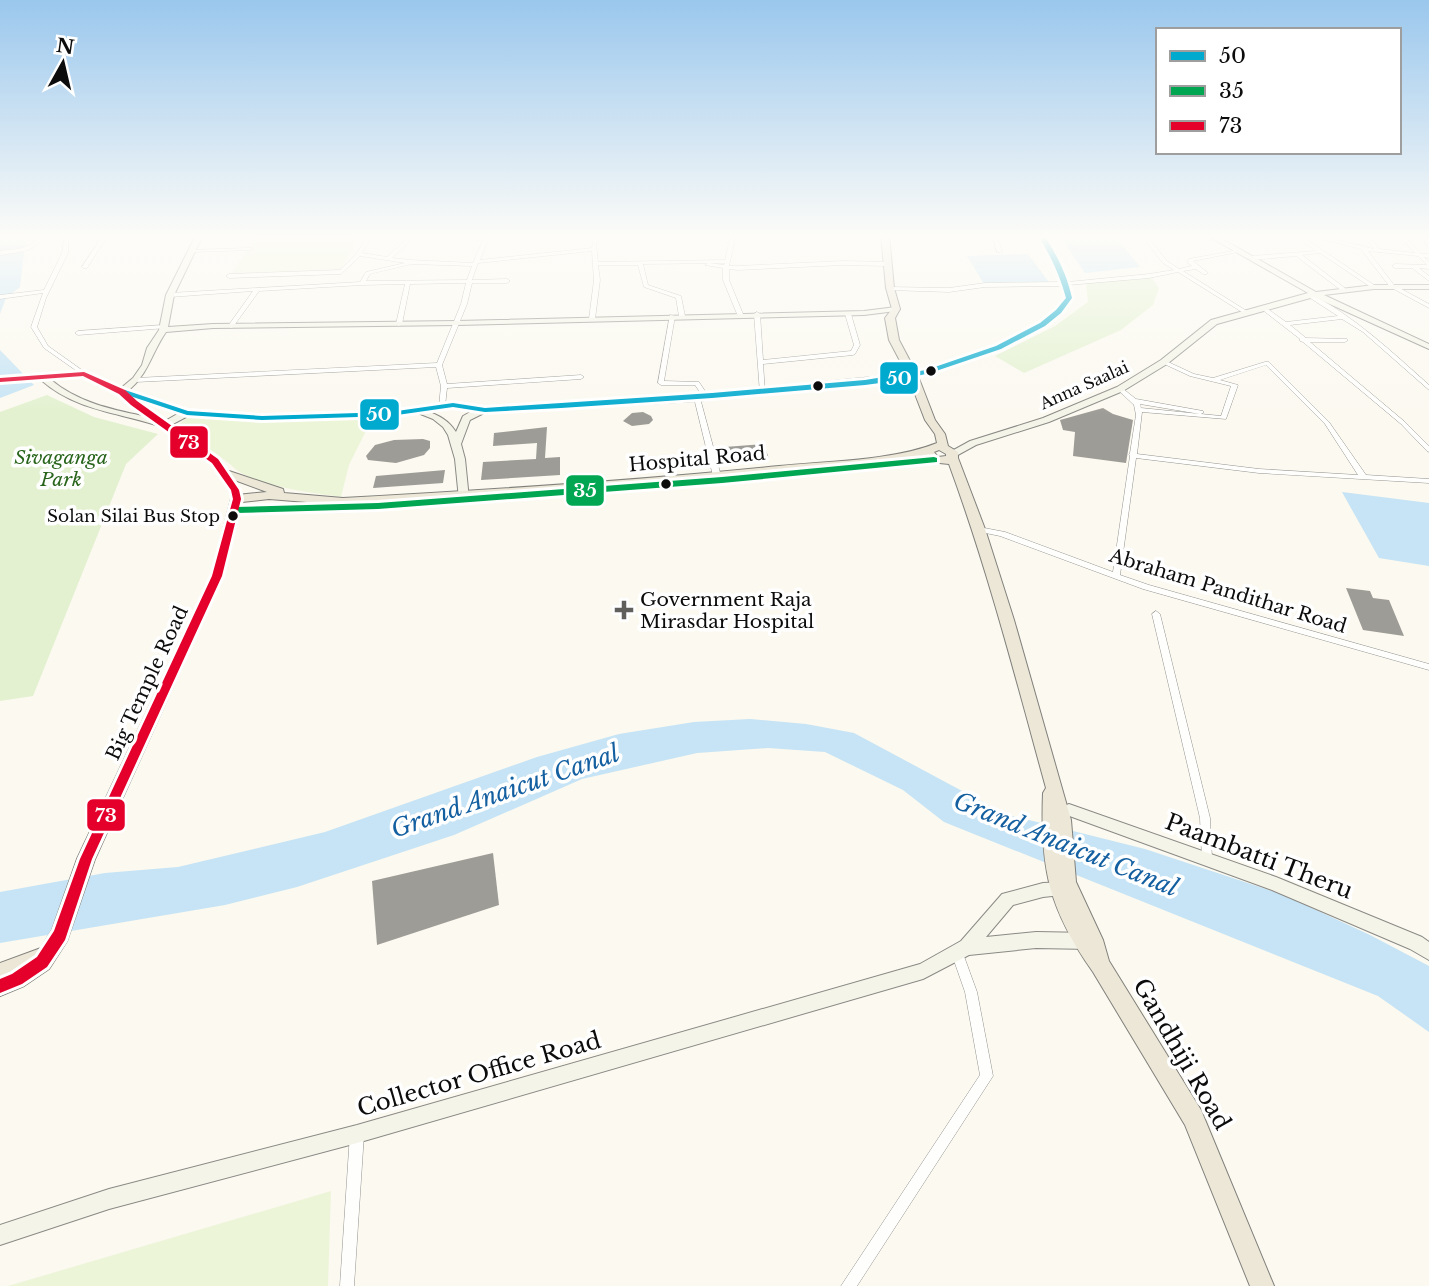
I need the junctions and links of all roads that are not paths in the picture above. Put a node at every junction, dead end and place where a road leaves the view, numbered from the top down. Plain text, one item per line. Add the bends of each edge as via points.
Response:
1 (20, 295) edge
2 (45, 295) edge
3 (170, 295) edge
4 (253, 295) edge
5 (405, 295) edge
6 (467, 295) edge
7 (595, 295) edge
8 (673, 295) edge
9 (732, 295) edge
10 (892, 295) edge
11 (1069, 295) edge
12 (1217, 295) edge
13 (1312, 295) junction
14 (1409, 295) edge
15 (0, 298) edge
16 (1429, 306) edge
17 (1263, 308) junction
18 (896, 309) junction
19 (1247, 313) junction
20 (740, 314) junction
21 (757, 314) junction
22 (848, 314) junction
23 (672, 316) junction
24 (682, 316) junction
25 (1345, 317) junction
26 (592, 319) junction
27 (457, 323) junction
28 (399, 324) junction
29 (1285, 324) junction
30 (231, 326) junction
31 (163, 329) junction
32 (78, 333) dead end
33 (1302, 340) junction
34 (1345, 340) dead end
35 (1426, 344) edge
36 (760, 362) junction
37 (1164, 362) junction
38 (439, 365) junction
39 (84, 374) junction
40 (914, 376) junction
41 (29, 377) joint
42 (43, 377) junction
43 (581, 377) dead end
44 (0, 380) edge
45 (135, 380) junction
46 (1213, 380) junction
47 (444, 386) junction
48 (1429, 387) edge
49 (1120, 389) junction
50 (122, 392) junction
51 (762, 392) junction
52 (701, 398) junction
53 (1134, 401) junction
54 (442, 406) junction
55 (485, 410) junction
56 (1138, 410) junction
57 (415, 411) junction
58 (187, 413) junction
59 (1224, 418) junction
60 (165, 424) junction
61 (457, 443) junction
62 (1429, 450) edge
63 (941, 453) junction
64 (1132, 456) junction
65 (225, 473) junction
66 (717, 476) junction
67 (1364, 478) junction
68 (1429, 481) edge
69 (464, 497) junction
70 (291, 502) junction
71 (237, 505) junction
72 (979, 529) junction
73 (229, 538) junction
74 (1116, 576) junction
75 (1156, 614) dead end
76 (1429, 667) edge
77 (1061, 817) junction
78 (1208, 859) junction
79 (1062, 885) junction
80 (1088, 941) junction
81 (962, 950) junction
82 (1429, 952) edge
83 (48, 954) junction
84 (0, 972) edge
85 (0, 986) edge
86 (357, 1134) junction
87 (0, 1235) edge
88 (346, 1286) edge
89 (848, 1286) edge
90 (1262, 1286) edge

1 - 15 street
2 - 39 street via 34,327 46,347
3 - 31 street
4 - 30 street
5 - 28 street
6 - 27 street
7 - 26 street
8 - 24 street via 679,297
9 - 20 street
10 - 18 main road
11 - 40 street via 1065,307 1038,328 976,356
12 - 19 street
13 - 17 street, Anna Saalai
13 - 25 street
13 - 35 street
14 - 16 street
17 - 19 street, Anna Saalai
17 - 29 street
18 - 22 street
18 - 40 main road via 890,318 894,340
19 - 37 street, Anna Saalai via 1214,322
20 - 21 street
20 - 24 street
21 - 22 street
21 - 36 street
22 - 36 street via 858,345 853,353
23 - 24 street
23 - 26 street
23 - 52 street via 661,383 697,383
25 - 29 street
25 - 48 street
26 - 27 street
27 - 28 street
27 - 38 street
28 - 30 street
29 - 33 street
30 - 31 street
31 - 32 street
31 - 45 street
33 - 34 street
33 - 62 street via 1403,422
36 - 51 street
37 - 46 street
37 - 49 street, Anna Saalai
38 - 45 street
38 - 47 street
39 - 42 street
39 - 50 street
40 - 51 street
40 - 63 main road via 930,420 927,433
41 - 42 street
41 - 44 main road
42 - 60 street via 56,391 102,409
43 - 47 street
45 - 50 street
46 - 59 street via 1235,385
46 - 67 street via 1267,363 1327,423
47 - 54 street
49 - 53 street
49 - 63 street, Anna Saalai via 1046,420
50 - 58 street
50 - 60 street
51 - 52 street
52 - 55 street
52 - 66 street
53 - 56 street
53 - 59 street
54 - 55 street
54 - 57 street
55 - 61 street via 469,414
56 - 59 street
56 - 64 street
57 - 58 street via 269,418
57 - 61 street via 447,423
58 - 60 street
60 - 65 street
61 - 69 street
63 - 66 main road, Hospital Road
63 - 69 main road, Hospital Road via 747,478
63 - 72 main road via 960,482
64 - 67 street
64 - 74 street
65 - 70 main road
65 - 71 street
66 - 69 main road, Hospital Road
67 - 68 street
69 - 70 main road, Hospital Road
69 - 70 main road, Hospital Road via 366,507
70 - 71 main road
70 - 73 main road via 244,519
71 - 73 main road, Big Temple Road
72 - 74 street, Abraham Pandithar Road
72 - 77 main road
73 - 83 main road, Big Temple Road via 217,576 82,869 60,935
74 - 76 street, Abraham Pandithar Road
75 - 78 street via 1205,818
77 - 78 main road, Paambatti Theru
77 - 79 main road
78 - 82 main road, Paambatti Theru via 1289,889
79 - 80 main road, Gandhiji Road
79 - 81 street, Collector Office Road via 1008,899
80 - 81 street, Collector Office Road via 1036,940
80 - 90 main road, Gandhiji Road via 1193,1118
81 - 86 main road, Collector Office Road via 923,971
81 - 89 street via 987,1076
83 - 84 main road
83 - 85 main road, Big Temple Road via 33,970
86 - 87 main road, Collector Office Road via 109,1199
86 - 88 street

